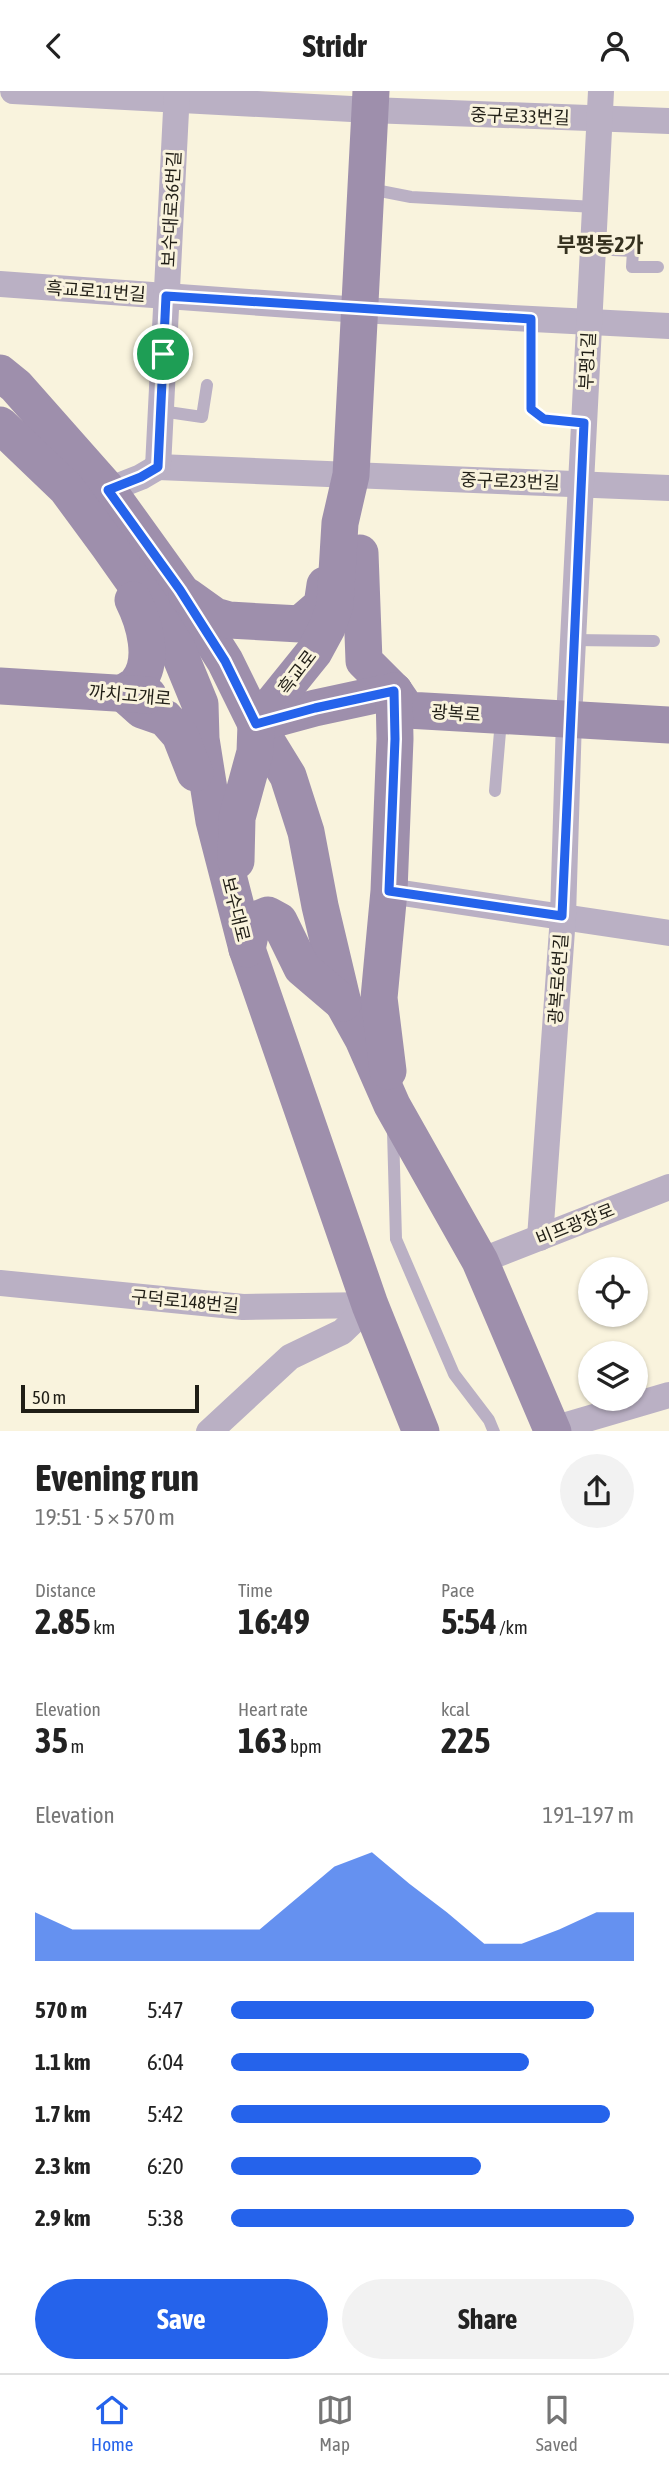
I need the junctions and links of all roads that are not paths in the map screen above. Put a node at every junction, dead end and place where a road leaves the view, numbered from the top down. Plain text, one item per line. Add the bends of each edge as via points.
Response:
1 (13, 91) edge
2 (601, 91) edge
3 (176, 95) edge
4 (370, 101) edge
5 (599, 119) junction
6 (669, 121) edge
7 (366, 189) junction
8 (595, 207) junction
9 (593, 249) junction
10 (658, 267) dead end
11 (0, 284) edge
12 (166, 296) junction
13 (360, 310) junction
14 (531, 319) junction
15 (589, 321) junction
16 (669, 326) edge
17 (0, 373) edge
18 (207, 385) dead end
19 (160, 411) junction
20 (584, 423) junction
21 (0, 425) edge
22 (158, 467) junction
23 (351, 475) junction
24 (581, 484) junction
25 (669, 488) edge
26 (108, 490) junction
27 (340, 523) junction
28 (108, 545) junction
29 (180, 590) junction
30 (573, 640) junction
31 (654, 641) dead end
32 (0, 686) edge
33 (394, 691) junction
34 (123, 693) junction
35 (200, 704) junction
36 (502, 716) junction
37 (569, 719) junction
38 (256, 724) junction
39 (669, 725) edge
40 (495, 791) dead end
41 (389, 891) junction
42 (236, 907) junction
43 (562, 916) junction
44 (669, 933) edge
45 (247, 949) junction
46 (343, 1003) junction
47 (392, 1105) junction
48 (669, 1187) edge
49 (540, 1238) junction
50 (480, 1261) junction
51 (0, 1283) edge
52 (370, 1305) junction
53 (669, 1395) edge
54 (553, 1430) edge
55 (209, 1431) edge
56 (421, 1431) edge
57 (494, 1431) edge

1 - 3 street, 중구로33번길
2 - 5 street, 부평1길
3 - 4 street, 중구로33번길
3 - 12 street, 보수대로36번길
4 - 5 street, 중구로33번길
4 - 7 main road, 흑교로
5 - 6 street, 중구로33번길
5 - 8 street, 부평1길
7 - 8 lane via 411,197
7 - 13 main road, 흑교로
8 - 9 street, 부평1길
9 - 10 lane via 634,251 632,267
9 - 15 street, 부평1길
11 - 12 street, 흑교로11번길
12 - 13 street, 흑교로11번길
12 - 19 street, 보수대로36번길
13 - 14 street, 흑교로11번길
13 - 23 main road, 흑교로
14 - 15 street, 흑교로11번길
14 - 20 lane via 531,409 544,419
15 - 16 street, 흑교로11번길
15 - 20 street, 부평1길
17 - 26 main road
18 - 19 lane via 202,417
19 - 22 street, 보수대로36번길
20 - 24 street, 부평1길
21 - 28 main road, 보수대로 via 66,488
22 - 23 street, 중구로23번길
22 - 26 street
23 - 24 street, 중구로23번길
23 - 27 main road, 흑교로
23 - 33 main road, 흑교로 via 359,521 364,661
24 - 25 street, 중구로23번길
24 - 30 street, 부평1길
26 - 29 main road
27 - 29 main road via 322,605 300,624 229,620 215,616
27 - 38 main road, 흑교로 via 335,605 327,628 314,652
28 - 34 main road via 146,641 146,662 138,683
28 - 35 main road, 보수대로 via 177,648
29 - 38 main road via 225,661
30 - 31 lane
30 - 37 street, 부평1길
32 - 34 main road, 까치고개로
33 - 36 main road, 광복로 via 407,710
33 - 38 main road
33 - 41 main road
34 - 35 main road, 까치고개로
34 - 42 main road via 142,709 165,718 180,735 195,773 217,871
35 - 38 main road, 까치고개로
35 - 42 main road, 보수대로 via 214,821
36 - 37 main road, 광복로
36 - 40 lane, 광복로
37 - 39 main road, 광복로
37 - 43 street, 광복로6번길
38 - 42 main road via 255,752 237,818
38 - 46 main road via 288,776 306,832
41 - 43 street
41 - 47 main road via 379,998
42 - 45 main road, 보수대로
43 - 44 street
43 - 49 street, 광복로6번길
45 - 46 main road via 253,921 268,915 279,922 302,968
45 - 52 main road, 보수대로
46 - 47 main road
47 - 50 main road
47 - 57 lane via 396,1239 454,1374
48 - 49 street, 비프광장로
49 - 50 street, 비프광장로
50 - 54 main road
51 - 52 street, 구덕로148번길 via 243,1307
52 - 55 street via 342,1332 290,1357
52 - 56 main road, 보수대로
53 - 54 street

